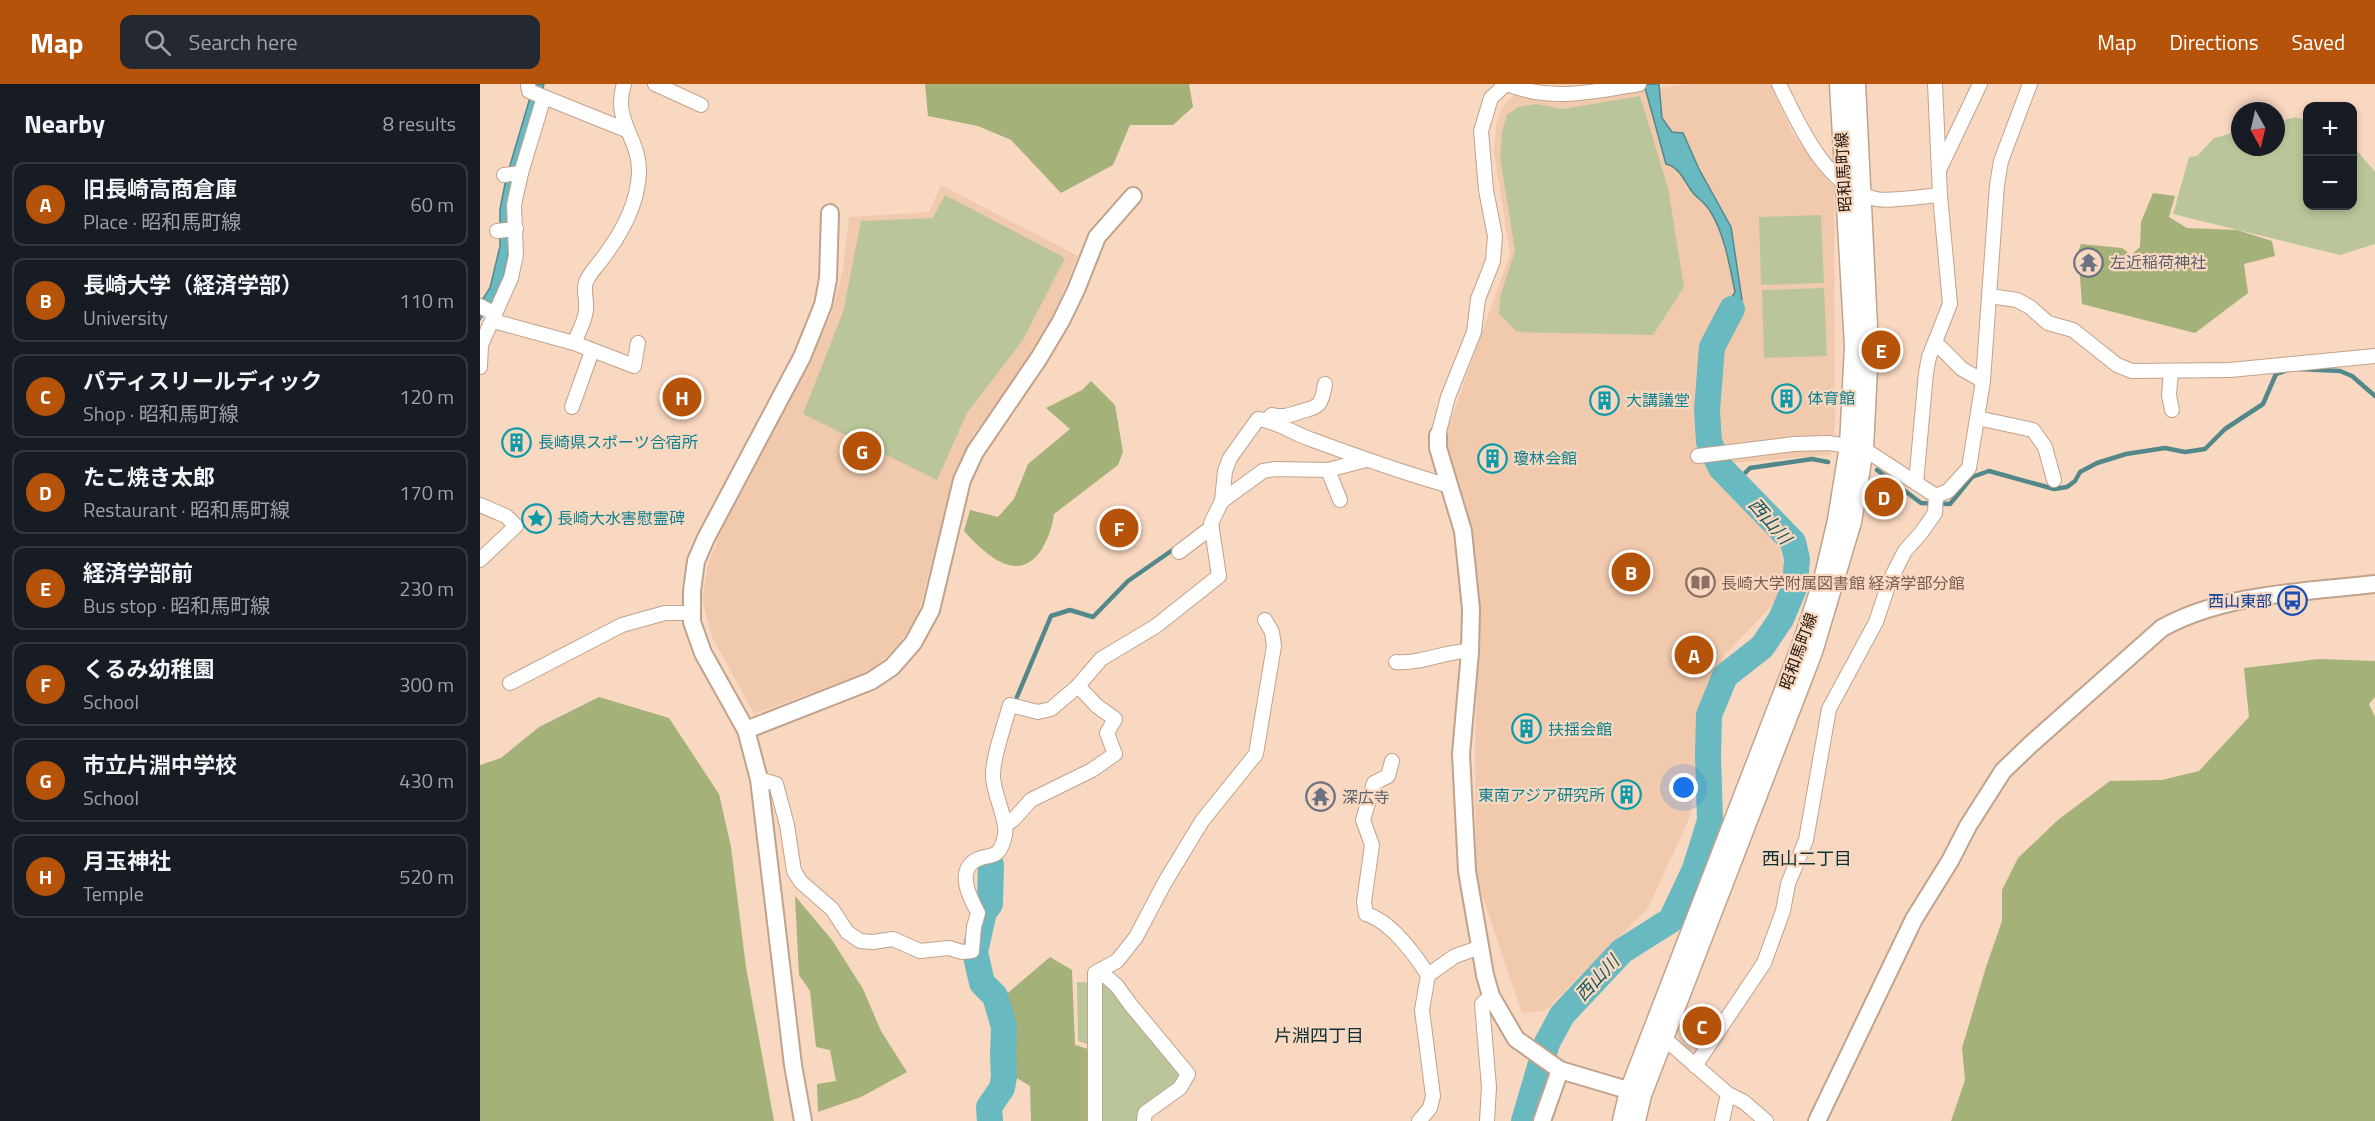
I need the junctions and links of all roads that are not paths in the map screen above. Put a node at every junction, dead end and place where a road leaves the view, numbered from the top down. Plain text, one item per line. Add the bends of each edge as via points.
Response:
1 (624, 84) edge
2 (655, 84) edge
3 (1636, 84) edge
4 (1779, 84) edge
5 (1839, 84) edge
6 (1856, 84) edge
7 (1935, 84) edge
8 (1980, 84) edge
9 (2030, 84) edge
10 (1503, 85) edge
11 (528, 87) edge
12 (544, 97) junction
13 (701, 105) dead end
14 (626, 130) junction
15 (1940, 170) junction
16 (521, 173) junction
17 (504, 175) dead end
18 (1844, 183) junction
19 (1861, 194) junction
20 (1940, 195) junction
21 (1133, 196) dead end
22 (830, 213) dead end
23 (516, 229) junction
24 (497, 231) dead end
25 (1990, 296) junction
26 (489, 313) edge
27 (574, 343) junction
28 (638, 343) dead end
29 (1935, 343) junction
30 (592, 351) junction
31 (2375, 356) edge
32 (480, 368) edge
33 (2171, 372) junction
34 (1983, 381) junction
35 (1325, 384) dead end
36 (572, 407) dead end
37 (2172, 410) dead end
38 (1977, 418) junction
39 (1267, 420) junction
40 (1438, 435) joint
41 (1857, 447) junction
42 (1698, 456) dead end
43 (1366, 460) junction
44 (1328, 470) junction
45 (2054, 480) dead end
46 (1916, 483) junction
47 (1450, 486) junction
48 (1936, 499) junction
49 (1341, 500) dead end
50 (1222, 501) junction
51 (480, 505) edge
52 (1212, 527) junction
53 (1179, 552) dead end
54 (480, 560) edge
55 (2375, 584) edge
56 (691, 613) junction
57 (1265, 620) dead end
58 (1470, 651) junction
59 (1395, 662) dead end
60 (510, 683) dead end
61 (1077, 686) junction
62 (746, 730) junction
63 (1392, 761) dead end
64 (759, 779) junction
65 (1006, 824) junction
66 (1481, 946) junction
67 (1100, 970) junction
68 (1428, 975) junction
69 (1491, 996) junction
70 (1658, 1036) junction
71 (1695, 1066) junction
72 (1560, 1070) junction
73 (1636, 1093) junction
74 (1728, 1094) junction
75 (803, 1121) edge
76 (1095, 1121) edge
77 (1144, 1121) edge
78 (1419, 1121) edge
79 (1487, 1121) edge
80 (1542, 1121) edge
81 (1622, 1121) edge
82 (1636, 1121) edge
83 (1722, 1121) edge
84 (1766, 1121) edge
85 (1817, 1121) edge

1 - 14 street via 620,97
2 - 13 street
3 - 10 street via 1557,96
4 - 18 street via 1808,145
5 - 18 main road, 昭和馬町線
6 - 19 main road, 昭和馬町線
7 - 15 street
8 - 15 street
9 - 25 street via 2001,161
10 - 40 street via 1491,98 1480,131 1495,236 1493,261 1478,299 1474,332 1448,397
11 - 12 street
12 - 14 street
12 - 16 street
14 - 27 street via 633,140 639,172 629,216 586,283 585,315
15 - 20 street
16 - 17 street
16 - 23 street via 514,205
18 - 19 street
18 - 41 main road, 昭和馬町線
19 - 20 street via 1878,199
19 - 41 main road, 昭和馬町線 via 1869,347
20 - 29 street via 1950,304
21 - 62 street via 1097,237 1061,321 975,452 963,480 931,610 913,643 892,667 871,681
22 - 56 street via 828,279 823,305 802,357 696,561
23 - 24 street
23 - 26 street via 511,278
25 - 33 street via 2017,300 2048,323 2073,330 2124,368
25 - 34 street
26 - 27 street
26 - 32 street
27 - 30 street
28 - 30 street via 634,366
29 - 34 street via 1962,369
29 - 46 street via 1926,373
30 - 36 street
31 - 33 street
33 - 37 street
34 - 38 street
35 - 39 street via 1323,398 1314,410
38 - 45 street via 2033,430 2045,447
38 - 48 street via 1969,468
39 - 43 street
39 - 50 street via 1258,419 1230,458
40 - 47 street
41 - 42 street via 1816,443
41 - 46 street
41 - 70 main road, 昭和馬町線 via 1852,522 1813,652
43 - 44 street
43 - 47 street
44 - 49 street
44 - 50 street via 1263,471
46 - 48 street
47 - 58 street via 1463,531 1471,609
48 - 71 street via 1935,513 1905,551 1876,622 1829,709 1806,840 1764,963
50 - 52 street
51 - 54 street via 506,516 516,526
52 - 53 street
52 - 61 street via 1220,576 1156,626 1101,659
55 - 85 street via 2262,597 2184,616 2162,628 2030,745 2003,771 1914,919
56 - 60 street via 665,613 622,625
56 - 62 street via 697,640
57 - 67 street via 1274,646 1256,754 1196,831 1136,937 1117,961
58 - 59 street via 1412,663
58 - 66 street via 1461,754 1467,871
61 - 65 street via 1051,709 1038,712 1010,705 993,774
61 - 65 street via 1115,719 1107,733 1115,754 1031,800
62 - 64 street
63 - 68 street via 1388,776 1374,783 1363,820 1372,845 1364,902 1366,914 1379,918 1404,942
64 - 65 street via 776,784 794,871 832,909 847,932 860,941 893,939 920,951 972,951 978,913 965,886 969,867 999,851
64 - 75 street
66 - 68 street via 1455,956
66 - 69 street
67 - 76 street via 1095,973
67 - 77 street via 1188,1074 1179,1088 1145,1113
68 - 78 street via 1422,1010 1433,1096 1430,1108
69 - 72 street via 1516,1039
69 - 79 street via 1482,1004 1489,1087
70 - 71 street
70 - 73 main road, 昭和馬町線
71 - 74 street
72 - 73 street
72 - 80 street
73 - 81 main road, 昭和馬町線
73 - 82 main road, 昭和馬町線
74 - 83 street
74 - 84 street

